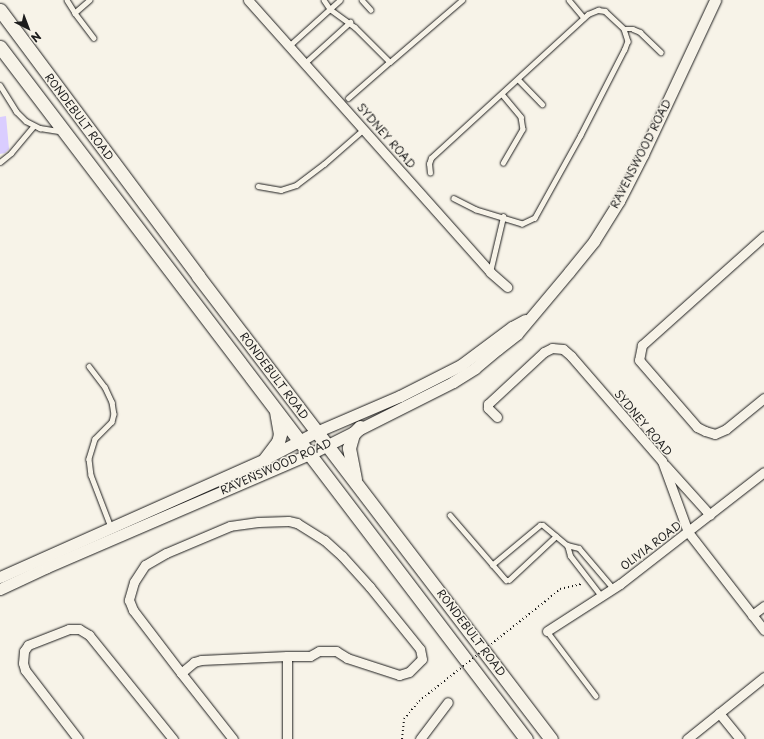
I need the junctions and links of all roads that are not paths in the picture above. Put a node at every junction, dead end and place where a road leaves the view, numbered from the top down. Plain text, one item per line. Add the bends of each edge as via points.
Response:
1 (68, 0) edge
2 (90, 0) edge
3 (248, 0) edge
4 (324, 0) edge
5 (340, 0) edge
6 (362, 0) edge
7 (462, 0) edge
8 (569, 0) edge
9 (715, 0) edge
10 (330, 9) junction
11 (0, 10) edge
12 (371, 10) dead end
13 (75, 13) junction
14 (584, 18) junction
15 (350, 22) junction
16 (624, 29) junction
17 (94, 38) dead end
18 (289, 46) junction
19 (0, 47) edge
20 (661, 52) dead end
21 (390, 62) junction
22 (305, 63) junction
23 (518, 79) junction
24 (0, 85) edge
25 (502, 94) junction
26 (349, 98) dead end
27 (542, 104) dead end
28 (34, 126) junction
29 (364, 129) junction
30 (65, 132) junction
31 (0, 162) edge
32 (503, 163) dead end
33 (430, 173) dead end
34 (258, 186) dead end
35 (454, 200) dead end
36 (503, 217) junction
37 (764, 236) edge
38 (490, 272) junction
39 (507, 287) dead end
40 (533, 315) junction
41 (88, 366) dead end
42 (764, 398) edge
43 (275, 408) junction
44 (497, 417) dead end
45 (360, 427) junction
46 (316, 432) junction
47 (300, 441) junction
48 (326, 445) junction
49 (310, 454) junction
50 (265, 459) junction
51 (662, 461) junction
52 (764, 472) edge
53 (357, 486) junction
54 (450, 515) dead end
55 (710, 515) junction
56 (113, 532) junction
57 (688, 532) junction
58 (556, 536) junction
59 (567, 545) junction
60 (492, 565) junction
61 (0, 577) edge
62 (613, 588) junction
63 (0, 589) edge
64 (600, 595) junction
65 (764, 606) edge
66 (752, 615) junction
67 (764, 630) edge
68 (547, 631) joint
69 (287, 656) junction
70 (181, 673) junction
71 (764, 677) edge
72 (596, 696) dead end
73 (448, 702) dead end
74 (719, 713) junction
75 (78, 739) edge
76 (173, 739) edge
77 (233, 739) edge
78 (286, 739) edge
79 (420, 739) edge
80 (526, 739) edge
81 (551, 739) edge
82 (687, 739) edge
83 (740, 739) edge

1 - 13 lane
2 - 13 lane
3 - 18 street, SYDNEY ROAD
4 - 10 lane
5 - 10 lane
6 - 12 lane
7 - 21 lane
8 - 14 lane
9 - 40 street, RAVENSWOOD ROAD via 620,201 594,241
10 - 15 lane
10 - 18 lane
11 - 46 main road, RONDEBULT ROAD
13 - 17 lane
14 - 16 lane via 593,12 605,11
14 - 23 lane
15 - 21 lane
15 - 22 lane
16 - 20 lane via 640,32
16 - 36 lane via 628,41 626,49 539,214 522,224
18 - 22 street, SYDNEY ROAD
19 - 30 main road, RONDEBULT ROAD
21 - 26 lane
22 - 29 street, SYDNEY ROAD
23 - 25 lane
23 - 27 lane
24 - 28 lane via 21,116
25 - 32 lane via 521,117 523,129
25 - 33 lane via 431,158
28 - 30 lane
28 - 31 lane via 11,154
29 - 34 lane via 296,185 281,190
29 - 38 street, SYDNEY ROAD
30 - 43 main road, RONDEBULT ROAD
35 - 36 lane via 476,210
36 - 38 lane
37 - 42 street via 642,345 639,360 697,427 705,431 715,434 726,429
38 - 39 street, SYDNEY ROAD
40 - 45 street, RAVENSWOOD ROAD via 517,334 470,372 423,398
40 - 46 street, RAVENSWOOD ROAD via 512,327 461,365 437,378
41 - 56 lane via 106,387 114,414 112,422 95,439 89,459 91,475
43 - 47 main road, RONDEBULT ROAD
43 - 50 main road via 280,434 278,442
44 - 51 street, SYDNEY ROAD via 488,408 488,404 544,352 558,347 571,356
45 - 48 street, RAVENSWOOD ROAD
45 - 53 main road via 353,434 349,448
46 - 47 street, RAVENSWOOD ROAD
46 - 48 main road, RONDEBULT ROAD
47 - 49 main road, RONDEBULT ROAD
47 - 50 street, RAVENSWOOD ROAD
48 - 49 street, RAVENSWOOD ROAD
48 - 53 main road, RONDEBULT ROAD
49 - 56 street, RAVENSWOOD ROAD
49 - 80 main road, RONDEBULT ROAD
50 - 56 street, RAVENSWOOD ROAD
51 - 55 street
51 - 57 street, SYDNEY ROAD
52 - 55 street, OLIVIA ROAD
53 - 81 main road, RONDEBULT ROAD
54 - 60 lane
55 - 57 street, OLIVIA ROAD
56 - 61 street, RAVENSWOOD ROAD
56 - 63 street, RAVENSWOOD ROAD
57 - 62 street, OLIVIA ROAD
57 - 66 street, SYDNEY ROAD
58 - 59 lane
58 - 60 lane via 543,525 536,526
58 - 60 lane via 509,580 504,579
59 - 62 lane via 579,548
59 - 64 lane via 570,556
62 - 64 street, OLIVIA ROAD
64 - 68 street, OLIVIA ROAD
65 - 66 street
66 - 67 street, SYDNEY ROAD
68 - 72 lane
69 - 70 street via 201,660 194,662
69 - 70 street via 310,656 319,651 336,651 347,658 399,675 408,672 420,662 422,656 420,649 370,587 324,540 297,523 288,521 230,526 183,545 145,565 130,593 129,600 133,610
69 - 78 street
70 - 77 street
71 - 74 street
73 - 79 street
74 - 82 street
74 - 83 street
75 - 76 street via 23,664 24,651 28,645 69,629 79,629 89,635

